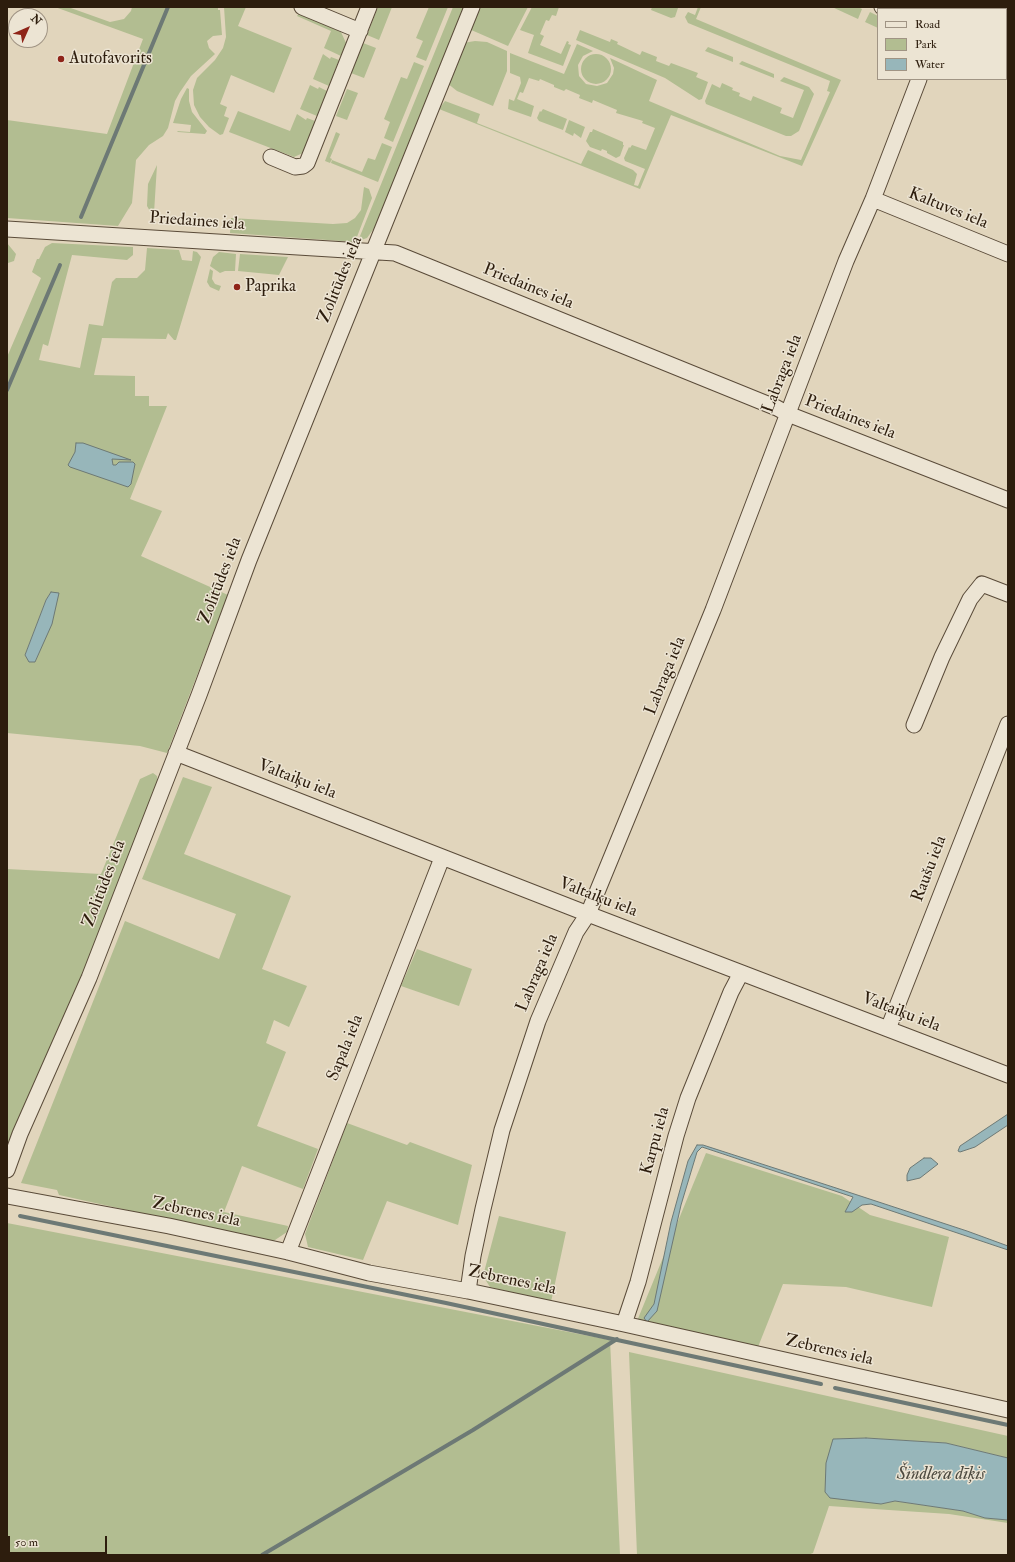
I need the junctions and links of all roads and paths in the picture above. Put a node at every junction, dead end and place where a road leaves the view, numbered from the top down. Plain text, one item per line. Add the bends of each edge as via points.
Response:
1 (302, 7) edge
2 (370, 7) edge
3 (472, 7) edge
4 (360, 31) junction
5 (919, 80) edge
6 (271, 157) dead end
7 (873, 198) junction
8 (7, 229) edge
9 (372, 253) junction
10 (1008, 254) edge
11 (788, 414) junction
12 (1008, 500) edge
13 (1008, 594) edge
14 (1008, 724) edge
15 (914, 725) dead end
16 (176, 753) junction
17 (442, 858) junction
18 (588, 914) junction
19 (741, 973) junction
20 (888, 1029) junction
21 (1008, 1075) edge
22 (7, 1170) edge
23 (7, 1196) edge
24 (288, 1252) junction
25 (468, 1291) junction
26 (624, 1324) junction
27 (1008, 1410) edge

1 - 4 street
2 - 4 street
3 - 9 street, Zolitūdes iela
4 - 6 street via 307,163 295,167
5 - 7 street, Labraga iela
7 - 10 street, Kaltuves iela
7 - 11 street, Labraga iela via 846,261
8 - 9 street, Priedaines iela
9 - 11 street, Priedaines iela via 395,253
9 - 16 street, Zolitūdes iela via 249,560
11 - 12 street, Priedaines iela
11 - 18 street, Labraga iela via 713,610
13 - 15 street via 982,584 970,599 942,656
14 - 20 street, Raušu iela
16 - 17 street, Valtaiķu iela
16 - 22 street, Zolitūdes iela via 88,978 20,1134
17 - 18 street, Valtaiķu iela
17 - 24 street, Sapala iela
18 - 19 street, Valtaiķu iela
18 - 25 street, Labraga iela via 576,932 552,986 512,1095 483,1209
19 - 20 street, Valtaiķu iela
19 - 26 street, Karpu iela via 688,1098 638,1282
20 - 21 street, Valtaiķu iela
23 - 24 street, Zebrenes iela via 169,1226
24 - 25 street, Zebrenes iela via 369,1274
25 - 26 street, Zebrenes iela
26 - 27 street, Zebrenes iela

